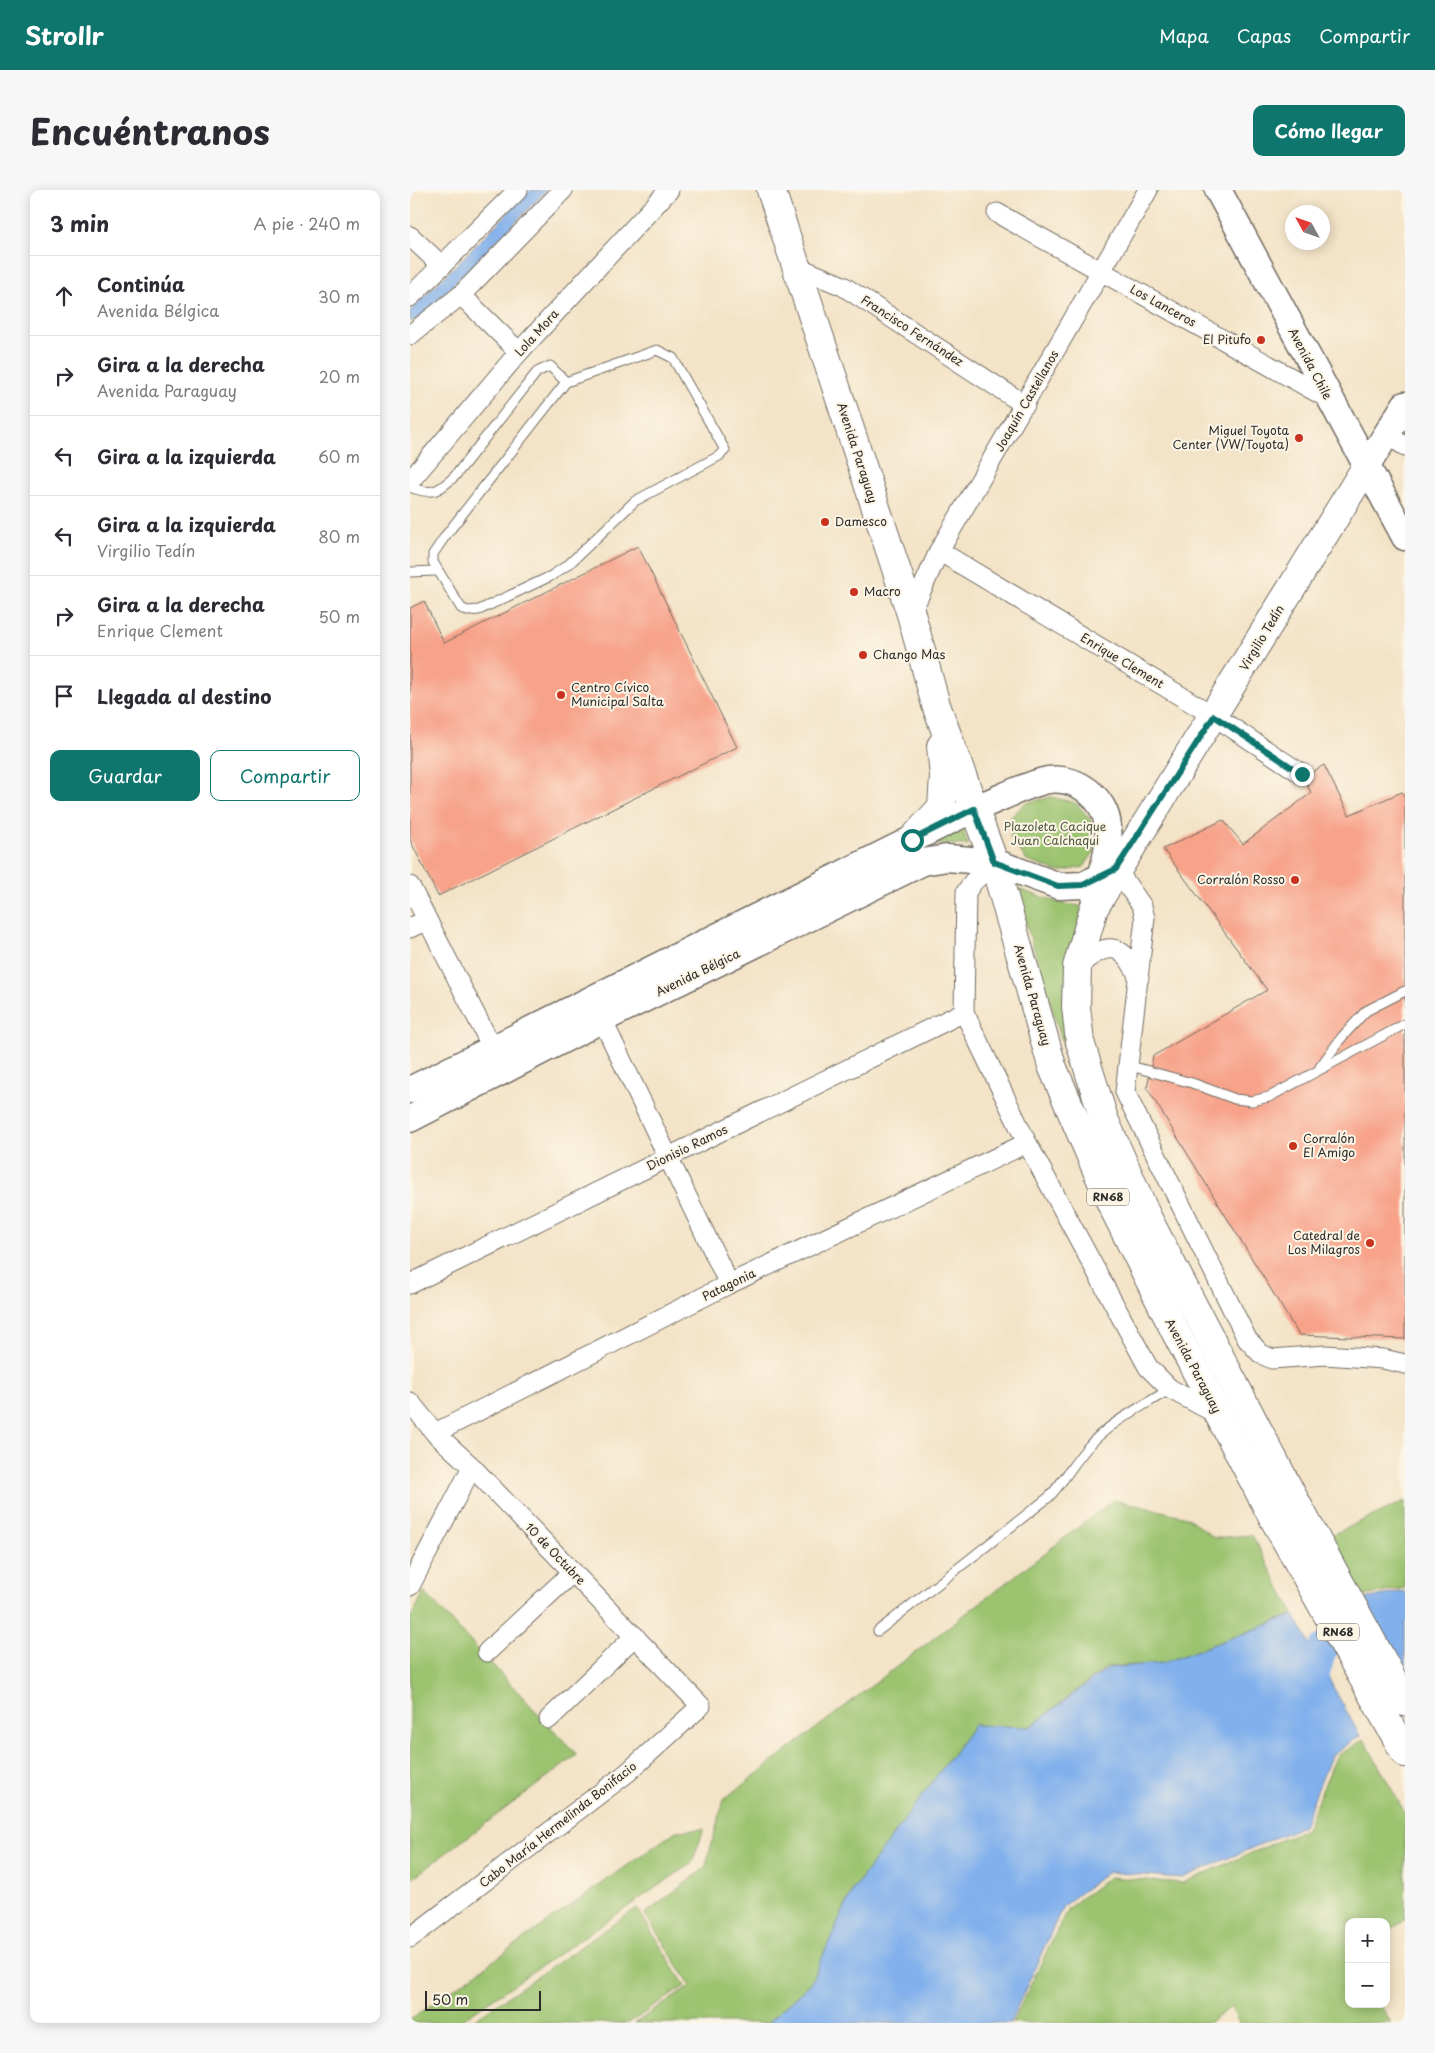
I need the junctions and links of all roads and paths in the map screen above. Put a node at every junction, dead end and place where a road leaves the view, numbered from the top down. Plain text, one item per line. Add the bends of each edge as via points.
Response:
1 (518, 190) edge
2 (563, 190) edge
3 (669, 190) edge
4 (771, 190) edge
5 (1148, 190) edge
6 (1218, 190) edge
7 (997, 213) dead end
8 (410, 236) edge
9 (442, 266) junction
10 (795, 266) junction
11 (1101, 271) junction
12 (461, 295) junction
13 (410, 297) edge
14 (410, 335) edge
15 (519, 352) junction
16 (566, 382) junction
17 (1329, 399) junction
18 (1024, 405) junction
19 (1405, 405) edge
20 (1396, 441) edge
21 (1366, 467) junction
22 (410, 481) edge
23 (410, 487) edge
24 (1405, 537) edge
25 (939, 551) junction
26 (436, 571) junction
27 (410, 572) edge
28 (911, 614) junction
29 (936, 705) junction
30 (1214, 716) junction
31 (1302, 774) dead end
32 (974, 809) junction
33 (912, 840) junction
34 (994, 862) junction
35 (1108, 873) junction
36 (410, 886) edge
37 (427, 920) junction
38 (410, 928) edge
39 (1077, 967) junction
40 (1139, 979) junction
41 (1405, 991) edge
42 (597, 1009) junction
43 (964, 1012) junction
44 (1405, 1024) edge
45 (499, 1060) junction
46 (1126, 1065) junction
47 (1319, 1069) junction
48 (410, 1090) edge
49 (410, 1119) edge
50 (1027, 1143) junction
51 (669, 1158) junction
52 (410, 1284) edge
53 (729, 1284) junction
54 (1405, 1364) edge
55 (1170, 1389) junction
56 (412, 1408) edge
57 (1219, 1415) junction
58 (435, 1433) junction
59 (472, 1467) junction
60 (573, 1572) junction
61 (410, 1586) edge
62 (878, 1631) dead end
63 (635, 1636) junction
64 (487, 1652) dead end
65 (1405, 1702) edge
66 (701, 1706) joint
67 (549, 1719) dead end
68 (1405, 1753) edge
69 (410, 1938) edge

1 - 9 street
2 - 12 street
3 - 15 street, Lola Mora
4 - 10 main road, Avenida Paraguay
5 - 11 street, Joaquín Castellanos
6 - 17 main road, Avenida Chile
7 - 11 street, Los Lanceros
8 - 9 street
9 - 13 street
10 - 18 street, Francisco Fernández via 844,286
10 - 28 main road, Avenida Paraguay
11 - 17 street, Los Lanceros
11 - 18 street, Joaquín Castellanos
12 - 14 street
12 - 15 street
15 - 22 street, Lola Mora
16 - 23 lane via 550,366 544,367 443,488 424,493
16 - 26 lane via 446,535 434,554
16 - 26 lane via 646,353 657,350 667,353 678,365 725,450 635,501 569,564 551,576 479,610 462,608
17 - 21 main road, Avenida Chile
18 - 25 street, Joaquín Castellanos
19 - 20 main road, Virgilio Tedín
20 - 21 main road, Virgilio Tedín
21 - 24 main road, Avenida Chile
21 - 30 main road, Virgilio Tedín
25 - 28 street, Joaquín Castellanos
25 - 30 street, Enrique Clement
26 - 27 lane
28 - 29 main road, Avenida Paraguay
29 - 32 main road, Avenida Paraguay
29 - 33 main road via 944,776 942,807
30 - 31 street, Enrique Clement
30 - 35 main road, Virgilio Tedín
32 - 33 main road, Avenida Bélgica
32 - 34 main road, Avenida Paraguay
32 - 35 main road via 1049,780 1082,786 1095,796 1103,809 1108,826
33 - 42 main road, Avenida Bélgica
34 - 35 main road via 1058,886 1083,885
34 - 42 main road, Avenida Bélgica via 947,858 923,862
34 - 43 street via 966,892
34 - 57 main road, Avenida Paraguay / RN68 via 1052,1066 1111,1203
35 - 39 main road, RN68
35 - 40 street via 1142,906 1145,918
36 - 37 street
37 - 38 street
37 - 45 street
39 - 40 street via 1091,955 1104,950 1119,950 1130,958
39 - 65 main road, RN68 via 1076,1006 1080,1042 1104,1119 1147,1217 1293,1497
40 - 46 street
41 - 47 lane via 1366,1011
42 - 45 main road, Avenida Bélgica
42 - 51 street
43 - 50 street
43 - 51 street, Dionisio Ramos
44 - 47 lane
45 - 48 main road, Avenida Bélgica
45 - 49 main road, Avenida Bélgica
46 - 47 lane via 1235,1099 1252,1101 1269,1097
46 - 54 street via 1125,1092 1132,1108 1247,1338 1260,1354 1272,1359 1324,1355
50 - 53 street, Patagonia
50 - 55 street via 1148,1366
51 - 52 street, Dionisio Ramos
51 - 53 street
53 - 58 street, Patagonia
55 - 57 street
55 - 62 lane via 1106,1430 1088,1447 1049,1497
56 - 58 street, 10 de Octubre
57 - 68 main road, Avenida Paraguay / RN68
58 - 59 street, 10 de Octubre
59 - 60 street, 10 de Octubre
59 - 61 street
60 - 63 street, 10 de Octubre
60 - 64 street
63 - 66 street, 10 de Octubre
63 - 67 street
66 - 69 street, Cabo María Hermelinda Bonifacio via 627,1773

